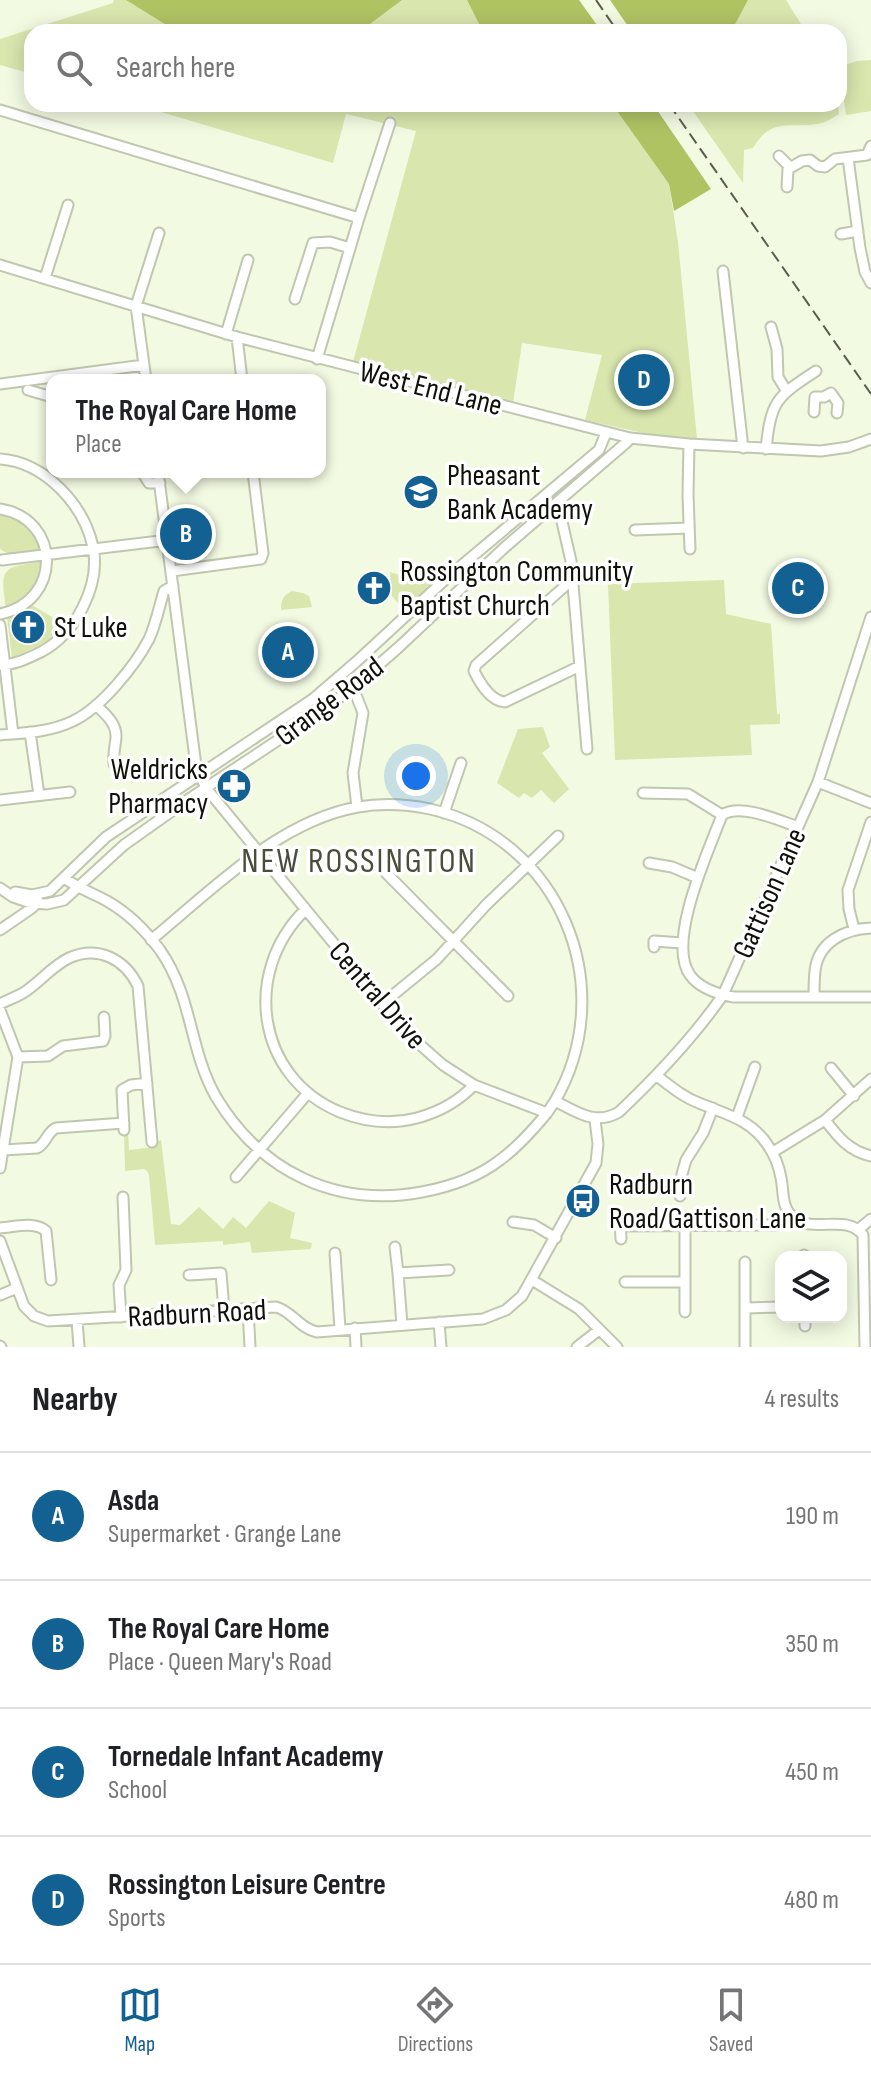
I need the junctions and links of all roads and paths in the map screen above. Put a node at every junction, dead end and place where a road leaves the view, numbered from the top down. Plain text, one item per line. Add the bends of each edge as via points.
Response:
1 (0, 110) edge
2 (390, 123) dead end
3 (871, 146) edge
4 (779, 156) dead end
5 (848, 158) junction
6 (790, 167) junction
7 (787, 187) dead end
8 (68, 205) dead end
9 (359, 218) junction
10 (858, 231) junction
11 (159, 233) dead end
12 (841, 234) dead end
13 (350, 248) junction
14 (866, 258) edge
15 (248, 260) dead end
16 (0, 265) edge
17 (723, 271) dead end
18 (45, 278) junction
19 (871, 283) edge
20 (295, 299) dead end
21 (136, 306) junction
22 (784, 325) dead end
23 (226, 334) junction
24 (237, 337) junction
25 (317, 359) junction
26 (144, 365) junction
27 (816, 371) dead end
28 (76, 374) edge
29 (145, 374) edge
30 (241, 374) edge
31 (46, 378) edge
32 (802, 380) junction
33 (0, 384) edge
34 (28, 390) dead end
35 (786, 390) junction
36 (46, 395) edge
37 (815, 397) junction
38 (814, 412) dead end
39 (837, 413) dead end
40 (606, 433) junction
41 (630, 438) junction
42 (870, 443) edge
43 (689, 444) junction
44 (743, 448) junction
45 (766, 449) junction
46 (0, 459) edge
47 (46, 477) edge
48 (47, 478) edge
49 (146, 478) edge
50 (159, 478) edge
51 (254, 478) edge
52 (160, 483) junction
53 (549, 492) junction
54 (556, 503) junction
55 (0, 509) edge
56 (689, 528) junction
57 (635, 530) dead end
58 (168, 540) junction
59 (94, 549) junction
60 (690, 549) dead end
61 (46, 555) junction
62 (1, 561) edge
63 (172, 571) junction
64 (449, 576) junction
65 (573, 579) junction
66 (173, 586) junction
67 (461, 588) junction
68 (0, 614) edge
69 (871, 617) edge
70 (0, 625) edge
71 (867, 643) edge
72 (2, 665) edge
73 (580, 666) junction
74 (340, 676) junction
75 (351, 689) junction
76 (96, 705) junction
77 (299, 726) junction
78 (30, 732) junction
79 (13, 734) junction
80 (0, 735) edge
81 (262, 735) junction
82 (587, 749) dead end
83 (260, 752) junction
84 (461, 763) dead end
85 (114, 764) dead end
86 (199, 776) junction
87 (818, 782) junction
88 (206, 788) junction
89 (70, 792) dead end
90 (643, 793) dead end
91 (39, 795) junction
92 (0, 800) edge
93 (871, 803) edge
94 (357, 807) junction
95 (444, 813) junction
96 (722, 815) junction
97 (871, 822) edge
98 (798, 827) junction
99 (558, 836) dead end
100 (257, 852) junction
101 (649, 863) dead end
102 (529, 865) junction
103 (386, 873) dead end
104 (64, 878) junction
105 (698, 878) junction
106 (0, 888) edge
107 (78, 888) junction
108 (20, 897) junction
109 (39, 899) junction
110 (305, 910) junction
111 (22, 916) junction
112 (871, 928) edge
113 (854, 929) junction
114 (0, 930) edge
115 (151, 940) junction
116 (453, 941) junction
117 (682, 943) junction
118 (654, 947) dead end
119 (723, 995) junction
120 (508, 996) dead end
121 (814, 997) junction
122 (871, 997) edge
123 (382, 1004) junction
124 (0, 1007) edge
125 (104, 1017) dead end
126 (12, 1039) junction
127 (0, 1044) edge
128 (18, 1057) junction
129 (755, 1067) dead end
130 (831, 1068) dead end
131 (657, 1076) junction
132 (871, 1079) edge
133 (147, 1083) junction
134 (474, 1085) junction
135 (308, 1093) junction
136 (854, 1096) junction
137 (555, 1101) junction
138 (713, 1108) junction
139 (547, 1113) junction
140 (737, 1117) junction
141 (595, 1120) junction
142 (825, 1120) junction
143 (152, 1142) dead end
144 (260, 1149) junction
145 (3, 1150) junction
146 (773, 1152) junction
147 (871, 1156) edge
148 (0, 1168) edge
149 (236, 1177) dead end
150 (680, 1196) dead end
151 (123, 1197) dead end
152 (790, 1215) junction
153 (871, 1219) edge
154 (513, 1222) dead end
155 (685, 1226) junction
156 (0, 1228) edge
157 (859, 1229) junction
158 (556, 1238) junction
159 (621, 1239) dead end
160 (0, 1241) edge
161 (395, 1247) dead end
162 (335, 1253) dead end
163 (743, 1267) dead end
164 (449, 1270) dead end
165 (398, 1273) junction
166 (55, 1275) dead end
167 (189, 1275) dead end
168 (532, 1280) junction
169 (625, 1282) dead end
170 (685, 1282) junction
171 (17, 1288) junction
172 (0, 1295) edge
173 (775, 1307) edge
174 (745, 1308) junction
175 (248, 1309) junction
176 (224, 1310) junction
177 (685, 1312) dead end
178 (121, 1317) junction
179 (77, 1320) junction
180 (439, 1322) junction
181 (402, 1325) junction
182 (355, 1328) junction
183 (340, 1329) junction
184 (599, 1330) junction
185 (79, 1347) edge
186 (250, 1347) edge
187 (356, 1347) edge
188 (441, 1347) edge
189 (577, 1347) edge
190 (617, 1347) edge
191 (745, 1347) edge
192 (865, 1347) edge

1 - 9 street
2 - 9 street
3 - 5 street via 867,155
4 - 6 street
5 - 6 street via 825,167 806,159
5 - 10 street
6 - 7 street
8 - 18 street
9 - 13 street
10 - 12 street
10 - 14 street
11 - 21 street
13 - 20 street via 313,243
13 - 25 street
14 - 19 street
15 - 23 street
16 - 18 street, West End Lane
17 - 44 street
18 - 21 street, West End Lane
21 - 23 street, West End Lane
21 - 26 street
22 - 35 street via 771,330 778,377
23 - 24 street, West End Lane
24 - 25 street, West End Lane
24 - 30 street
25 - 40 street, West End Lane
26 - 28 street
26 - 29 street
27 - 32 street
31 - 33 street
32 - 35 street
32 - 37 street
34 - 36 street
35 - 45 street via 769,421
37 - 38 street
37 - 39 street via 831,393
40 - 41 street, West End Lane
40 - 53 street via 599,450
41 - 43 street, West End Lane
41 - 54 street, Grange Road
42 - 45 street, West End Lane via 837,450
43 - 44 street, West End Lane
43 - 56 street
44 - 45 street, West End Lane
46 - 47 street
48 - 59 street via 76,508
49 - 52 street
50 - 52 street
51 - 63 street via 261,559
52 - 58 street
53 - 54 street
53 - 64 street
54 - 65 street
54 - 67 street, Grange Road
55 - 61 street via 35,529
56 - 57 street
56 - 60 street
58 - 59 street
58 - 63 street
59 - 61 street
59 - 72 street via 88,596 67,631 28,658
61 - 62 street
61 - 68 street via 46,572 36,594
63 - 66 street
64 - 67 street
64 - 74 street
65 - 73 street
65 - 73 street via 476,665 475,674 496,701 505,702
66 - 76 street via 164,591 142,651
66 - 86 street
67 - 75 street, Grange Road
69 - 71 street, Gattison Lane
70 - 72 street
71 - 87 street, Gattison Lane
72 - 79 street
73 - 82 street
74 - 75 street
74 - 81 street
75 - 77 street, Grange Road
75 - 94 street via 363,713 353,773
76 - 78 street via 74,721
76 - 85 street via 116,729
77 - 81 street via 273,738
77 - 83 street, Grange Road
78 - 79 street
78 - 91 street
79 - 80 street
81 - 83 street
81 - 86 street
83 - 88 street, Grange Road
84 - 95 street
86 - 88 street, Central Drive
86 - 104 street via 106,837
87 - 93 street
87 - 98 street, Gattison Lane
88 - 100 street, Central Drive
88 - 107 street, Grange Road via 124,845
89 - 91 street
90 - 96 street via 688,794
91 - 92 street
94 - 95 street via 394,804
94 - 100 street via 308,824
95 - 102 street via 486,830
96 - 98 street via 750,812
96 - 105 street
97 - 113 street via 848,890
98 - 119 street, Gattison Lane
99 - 102 street
100 - 110 street, Central Drive
100 - 115 street
101 - 105 street
102 - 116 street
102 - 137 street via 563,914 582,987 579,1038
103 - 116 street
104 - 107 street
104 - 109 street
105 - 117 street
106 - 108 street
107 - 109 street, Grange Road via 56,903
107 - 115 street via 117,908
108 - 109 street
108 - 111 street
109 - 111 street
110 - 123 street, Central Drive
110 - 135 street via 276,949 265,1007 275,1051
111 - 114 street
112 - 113 street
113 - 121 street via 823,950 815,968
115 - 144 street via 179,983 217,1097
116 - 120 street
116 - 123 street
117 - 118 street via 654,941
117 - 119 street via 690,975
119 - 121 street
119 - 131 street, Gattison Lane
121 - 122 street
123 - 134 street, Central Drive via 427,1051
124 - 126 street
124 - 133 street via 70,958 113,957 138,986
125 - 128 street via 103,1041 63,1046 48,1056
126 - 127 street
126 - 128 street
128 - 145 street
129 - 140 street
130 - 136 street
131 - 138 street
131 - 141 street, Gattison Lane via 619,1112
132 - 136 street
133 - 143 street
133 - 145 street via 122,1090 124,1127 56,1128 37,1148
134 - 135 street via 438,1111 391,1123 347,1115
134 - 139 street, Central Drive
135 - 144 street
136 - 142 street
137 - 139 street
137 - 141 street
138 - 140 street
138 - 150 street via 686,1160
139 - 144 street via 500,1161 449,1185 410,1194 369,1196 330,1190 289,1172
140 - 146 street
141 - 158 street, Radburn Road via 596,1163
142 - 146 street
142 - 147 street via 844,1144
144 - 149 street
145 - 148 street
146 - 152 street
151 - 178 street via 126,1270 119,1285
152 - 155 street via 780,1225
152 - 157 street via 803,1223
153 - 157 street
154 - 158 street via 534,1225
155 - 159 street via 620,1223
155 - 170 street
156 - 166 street via 43,1228
157 - 192 street via 865,1242
158 - 168 street, Radburn Road
160 - 171 street, Radburn Road
161 - 165 street
162 - 183 street
163 - 174 street
164 - 165 street
165 - 181 street
167 - 176 street via 221,1273
168 - 180 street, Radburn Road via 516,1303 496,1315
168 - 184 street via 579,1309
169 - 170 street
170 - 177 street
171 - 172 street
171 - 179 street, Radburn Road via 34,1316 51,1322
173 - 174 street
174 - 191 street
175 - 176 street, Radburn Road
175 - 183 street, Radburn Road via 279,1307 309,1330
175 - 186 street
176 - 178 street, Radburn Road
178 - 179 street, Radburn Road
179 - 185 street
180 - 181 street, Radburn Road
180 - 188 street
181 - 182 street, Radburn Road
182 - 183 street, Radburn Road
182 - 187 street
184 - 189 street
184 - 190 street

